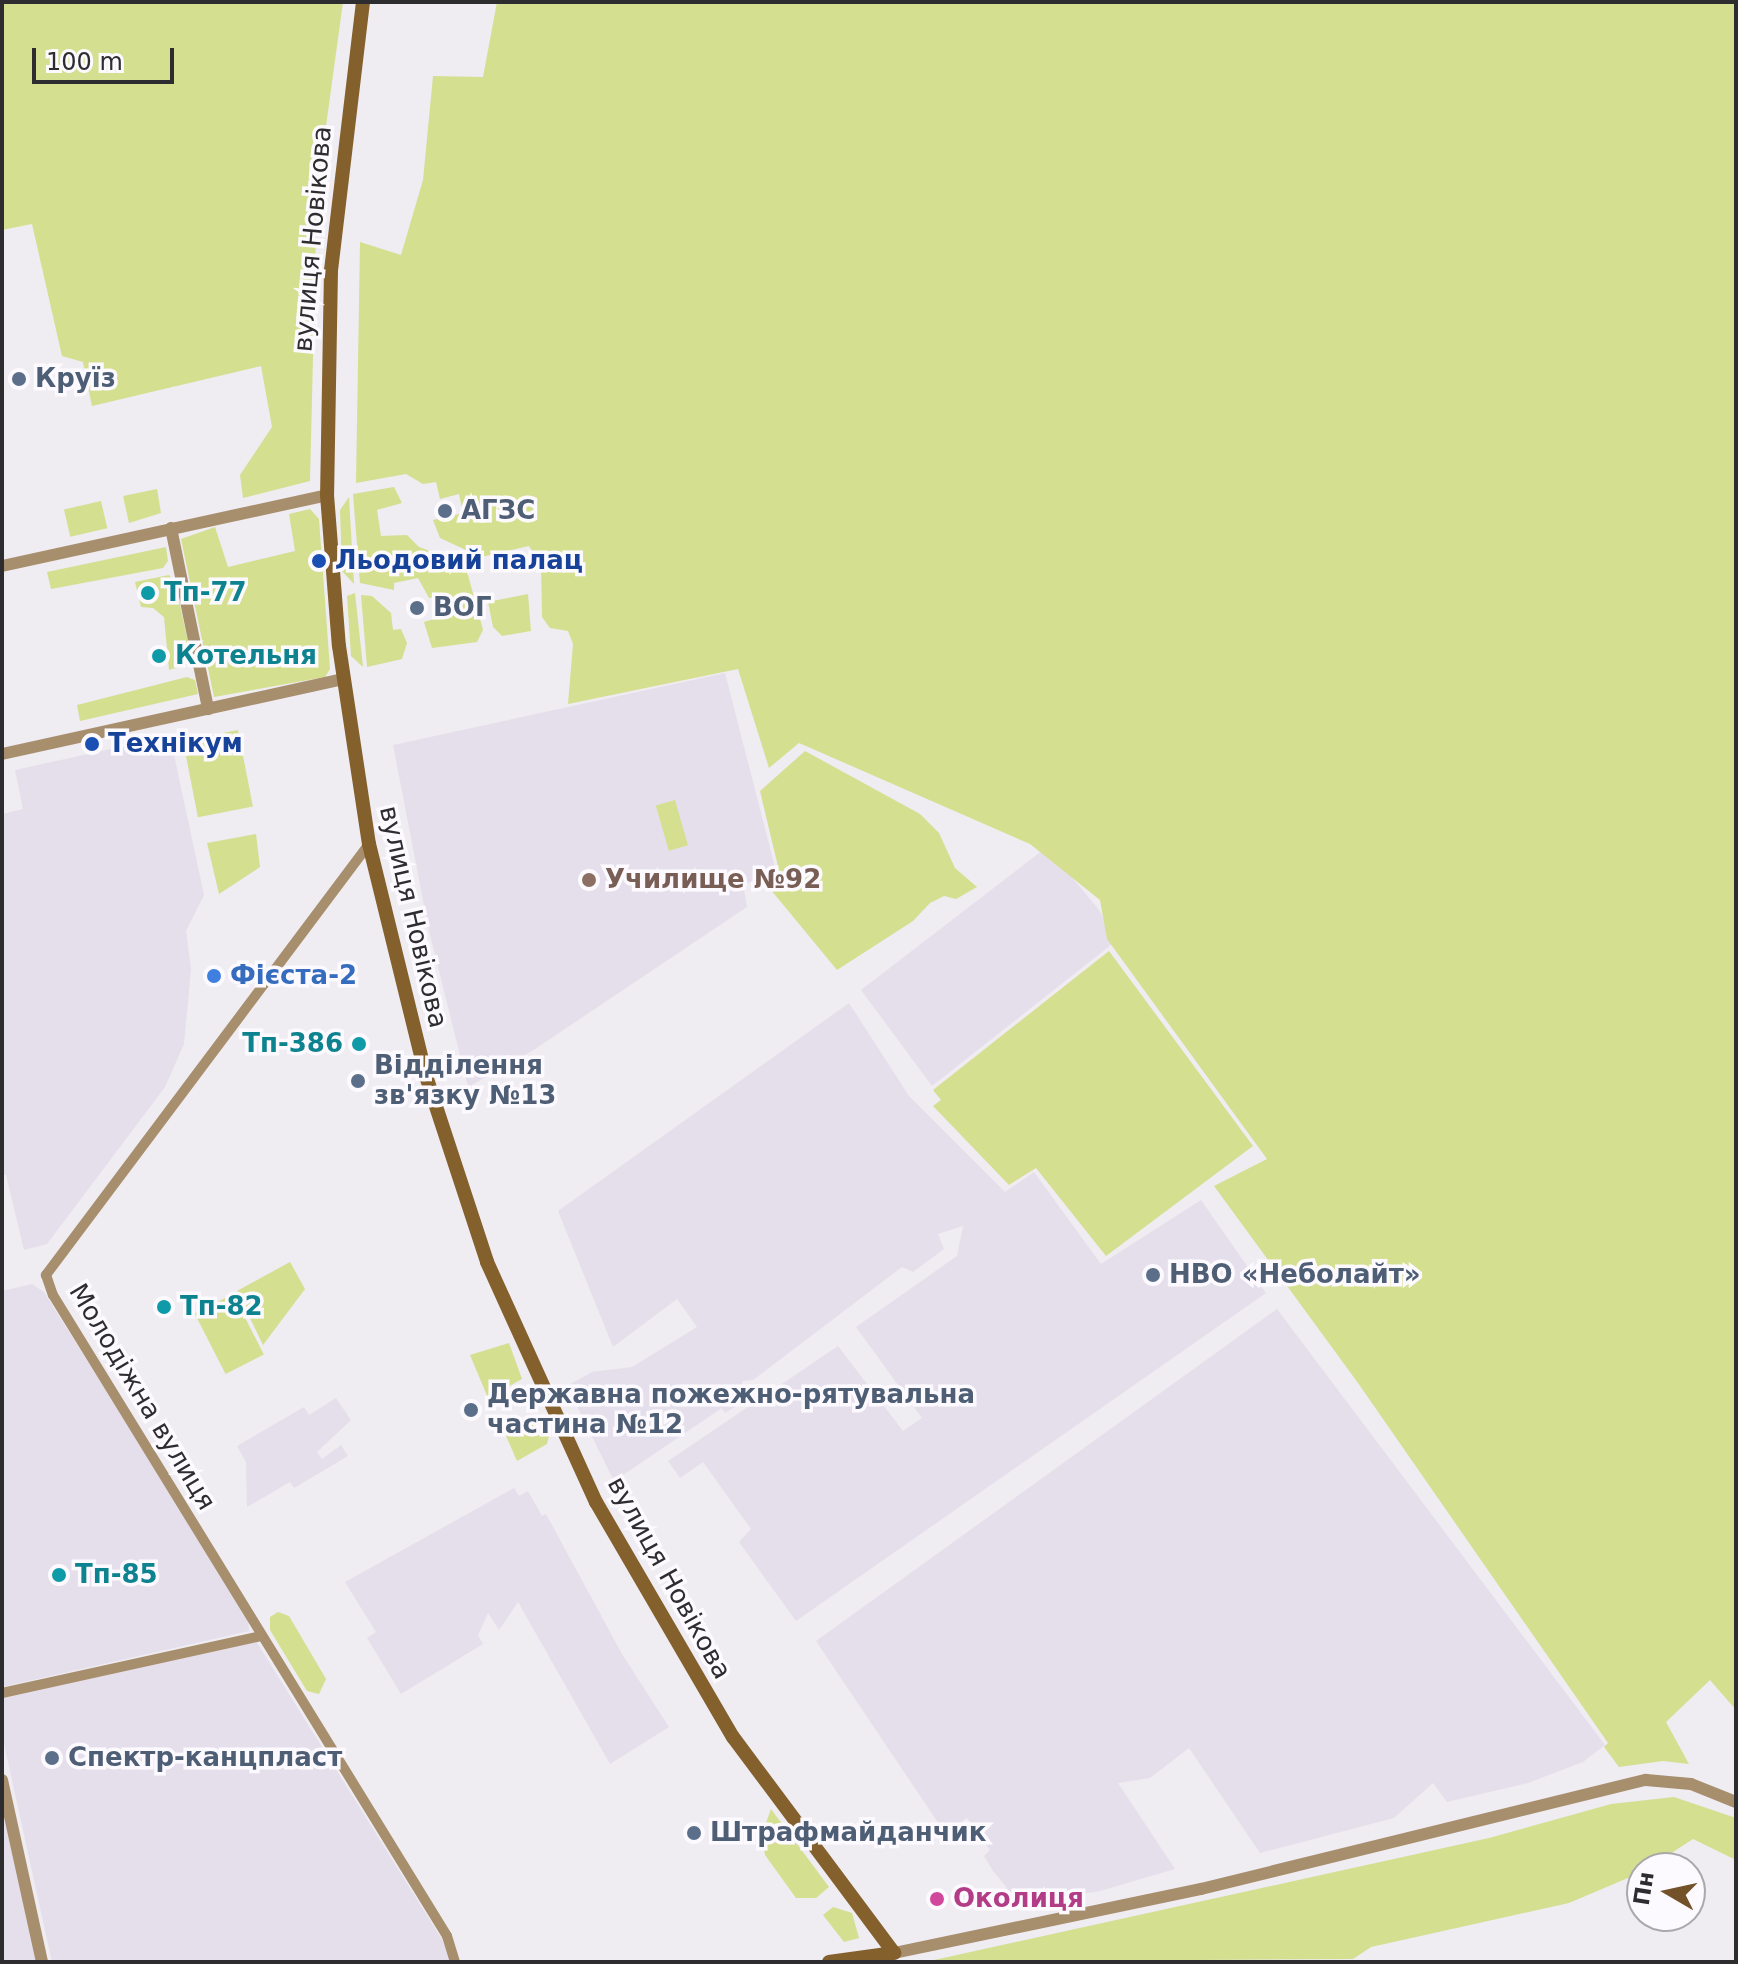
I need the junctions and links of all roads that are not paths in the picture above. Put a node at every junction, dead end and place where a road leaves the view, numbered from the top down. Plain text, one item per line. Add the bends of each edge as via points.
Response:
1 (363, 2) edge
2 (327, 488) junction
3 (171, 528) junction
4 (2, 566) edge
5 (344, 679) junction
6 (208, 709) junction
7 (2, 754) edge
8 (369, 844) junction
9 (261, 1636) junction
10 (2, 1693) edge
11 (2, 1780) edge
12 (1736, 1802) edge
13 (894, 1953) junction
14 (42, 1962) edge
15 (455, 1962) edge
16 (829, 1962) edge

1 - 2 main road, вулиця Новікова via 331,270
2 - 3 street
2 - 5 main road, вулиця Новікова
3 - 4 street
3 - 6 street
5 - 6 street
5 - 8 main road, вулиця Новікова
6 - 7 street
8 - 9 street, Молодіжна вулиця via 46,1275 53,1295
8 - 13 main road, вулиця Новікова via 426,1076 469,1215 596,1502 733,1737
9 - 10 street
9 - 15 street, Молодіжна вулиця via 447,1936
11 - 14 street
12 - 13 street via 1691,1784 1646,1780 1432,1836
13 - 16 main road

